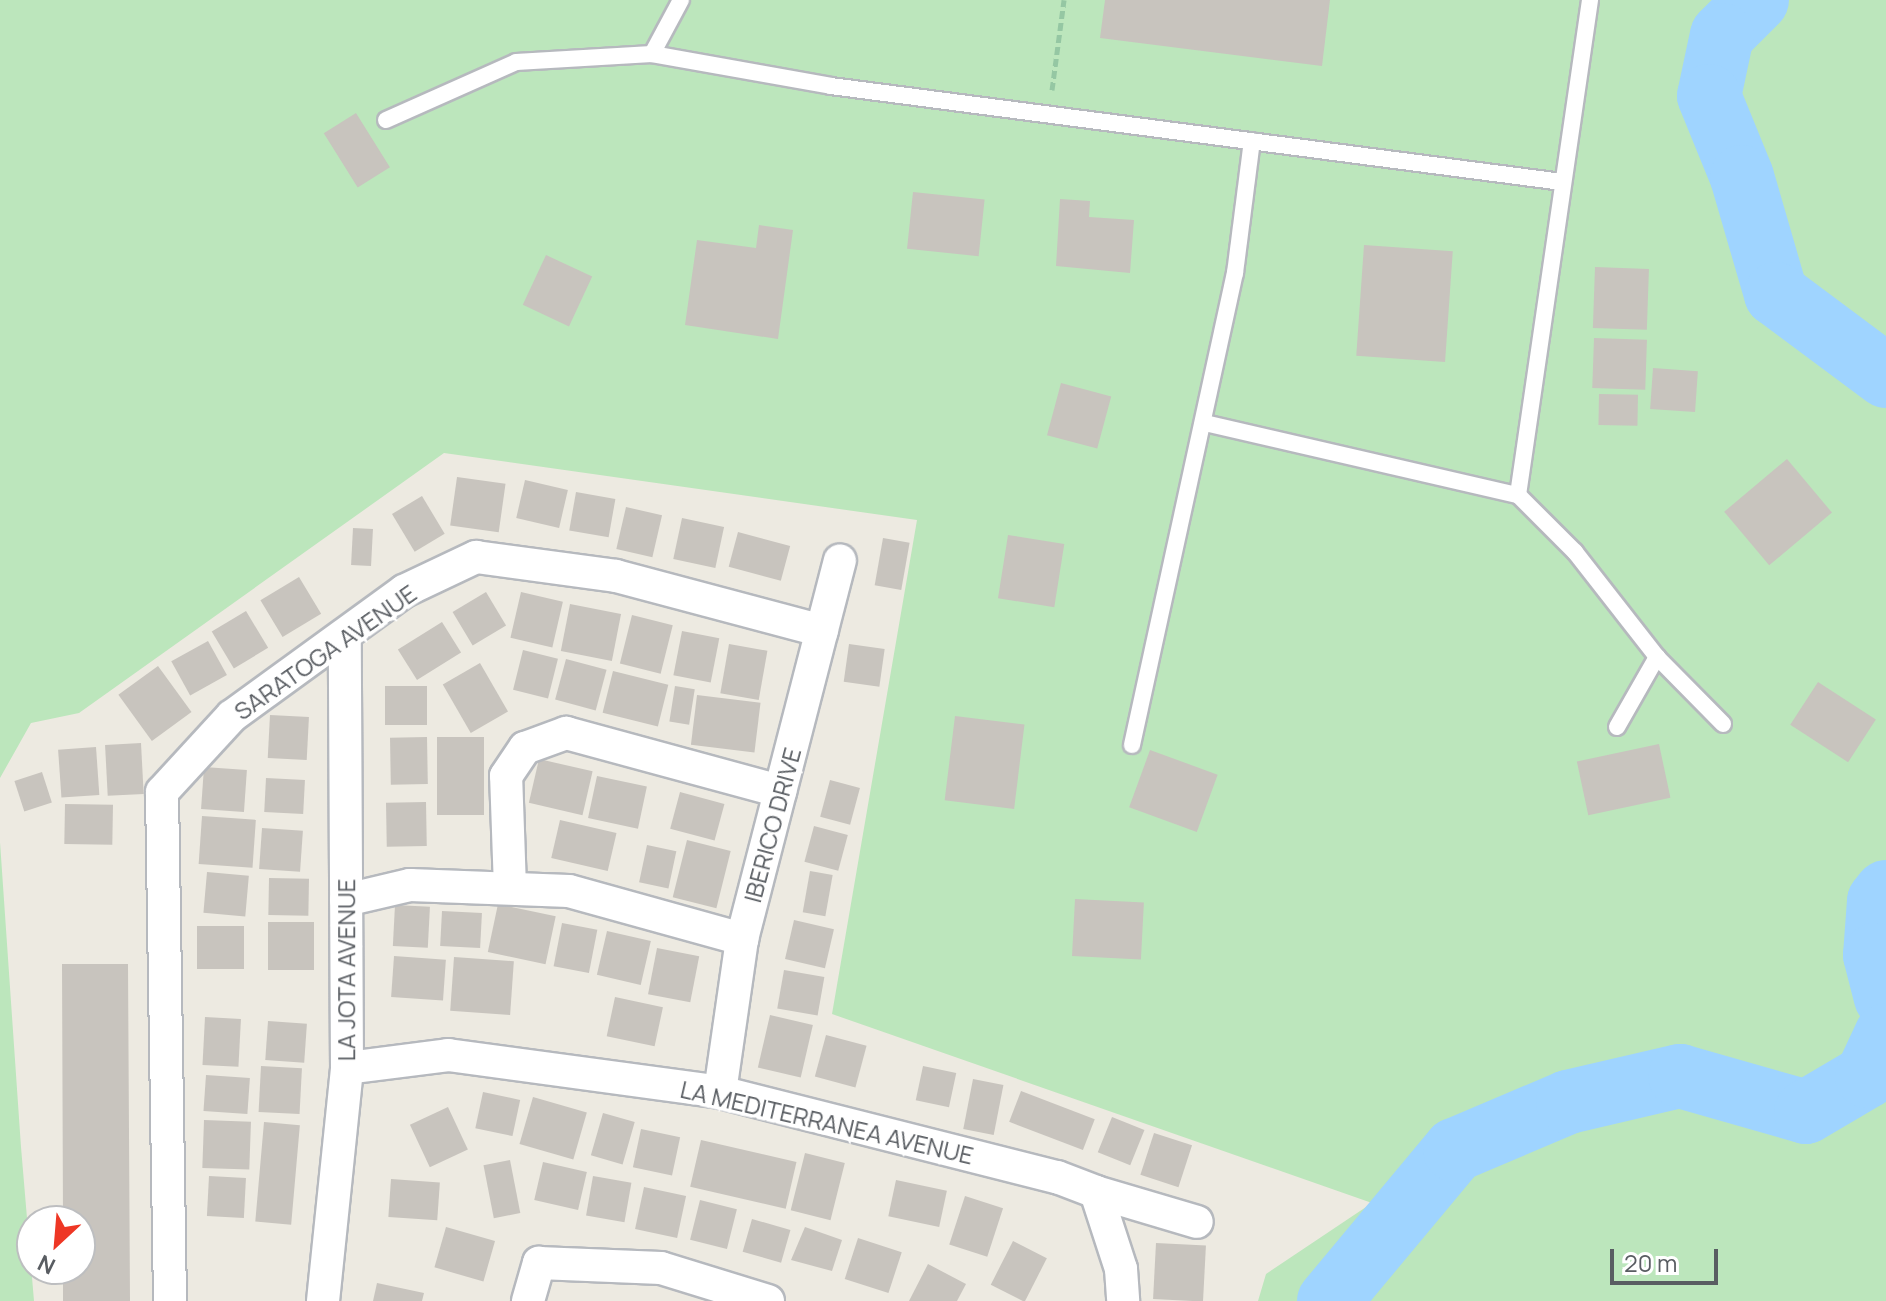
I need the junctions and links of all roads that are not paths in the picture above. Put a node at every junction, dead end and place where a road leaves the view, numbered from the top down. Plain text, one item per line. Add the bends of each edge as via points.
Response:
1 (681, 0) edge
2 (1590, 0) edge
3 (652, 54) junction
4 (386, 120) dead end
5 (1252, 141) junction
6 (1562, 182) junction
7 (1205, 423) junction
8 (1518, 495) junction
9 (840, 560) dead end
10 (822, 631) junction
11 (345, 637) junction
12 (1657, 657) junction
13 (1723, 724) dead end
14 (1617, 727) dead end
15 (1132, 745) dead end
16 (780, 791) junction
17 (510, 888) junction
18 (346, 900) junction
19 (742, 939) junction
20 (347, 1068) junction
21 (720, 1092) junction
22 (1096, 1192) junction
23 (1197, 1222) dead end
24 (170, 1301) edge
25 (323, 1301) edge
26 (528, 1301) edge
27 (768, 1301) edge
28 (1123, 1301) edge

1 - 3 lane
2 - 6 lane
3 - 4 lane via 516,62
3 - 5 lane via 1049,116
5 - 6 lane
5 - 7 lane via 1235,273
6 - 8 lane
7 - 8 lane
7 - 15 lane via 1176,531
8 - 12 lane via 1575,552
9 - 10 street, IBERICO DRIVE
10 - 11 street, SARATOGA AVENUE via 616,576 476,557 404,591
10 - 16 street, IBERICO DRIVE
11 - 18 street, LA JOTA AVENUE
11 - 24 street, SARATOGA AVENUE via 232,716 162,792
12 - 13 lane
12 - 14 lane
16 - 17 street via 566,733 552,738 525,748 506,776
16 - 19 street, IBERICO DRIVE
17 - 18 street via 410,885
17 - 19 street via 569,891
18 - 20 street, LA JOTA AVENUE
19 - 21 street, IBERICO DRIVE
20 - 21 street, LA MEDITERRANEA AVENUE via 448,1055
20 - 25 street, LA JOTA AVENUE via 334,1246
21 - 22 street, LA MEDITERRANEA AVENUE
22 - 23 street, LA MEDITERRANEA AVENUE
22 - 28 street via 1121,1269
26 - 27 street via 539,1263 661,1268

